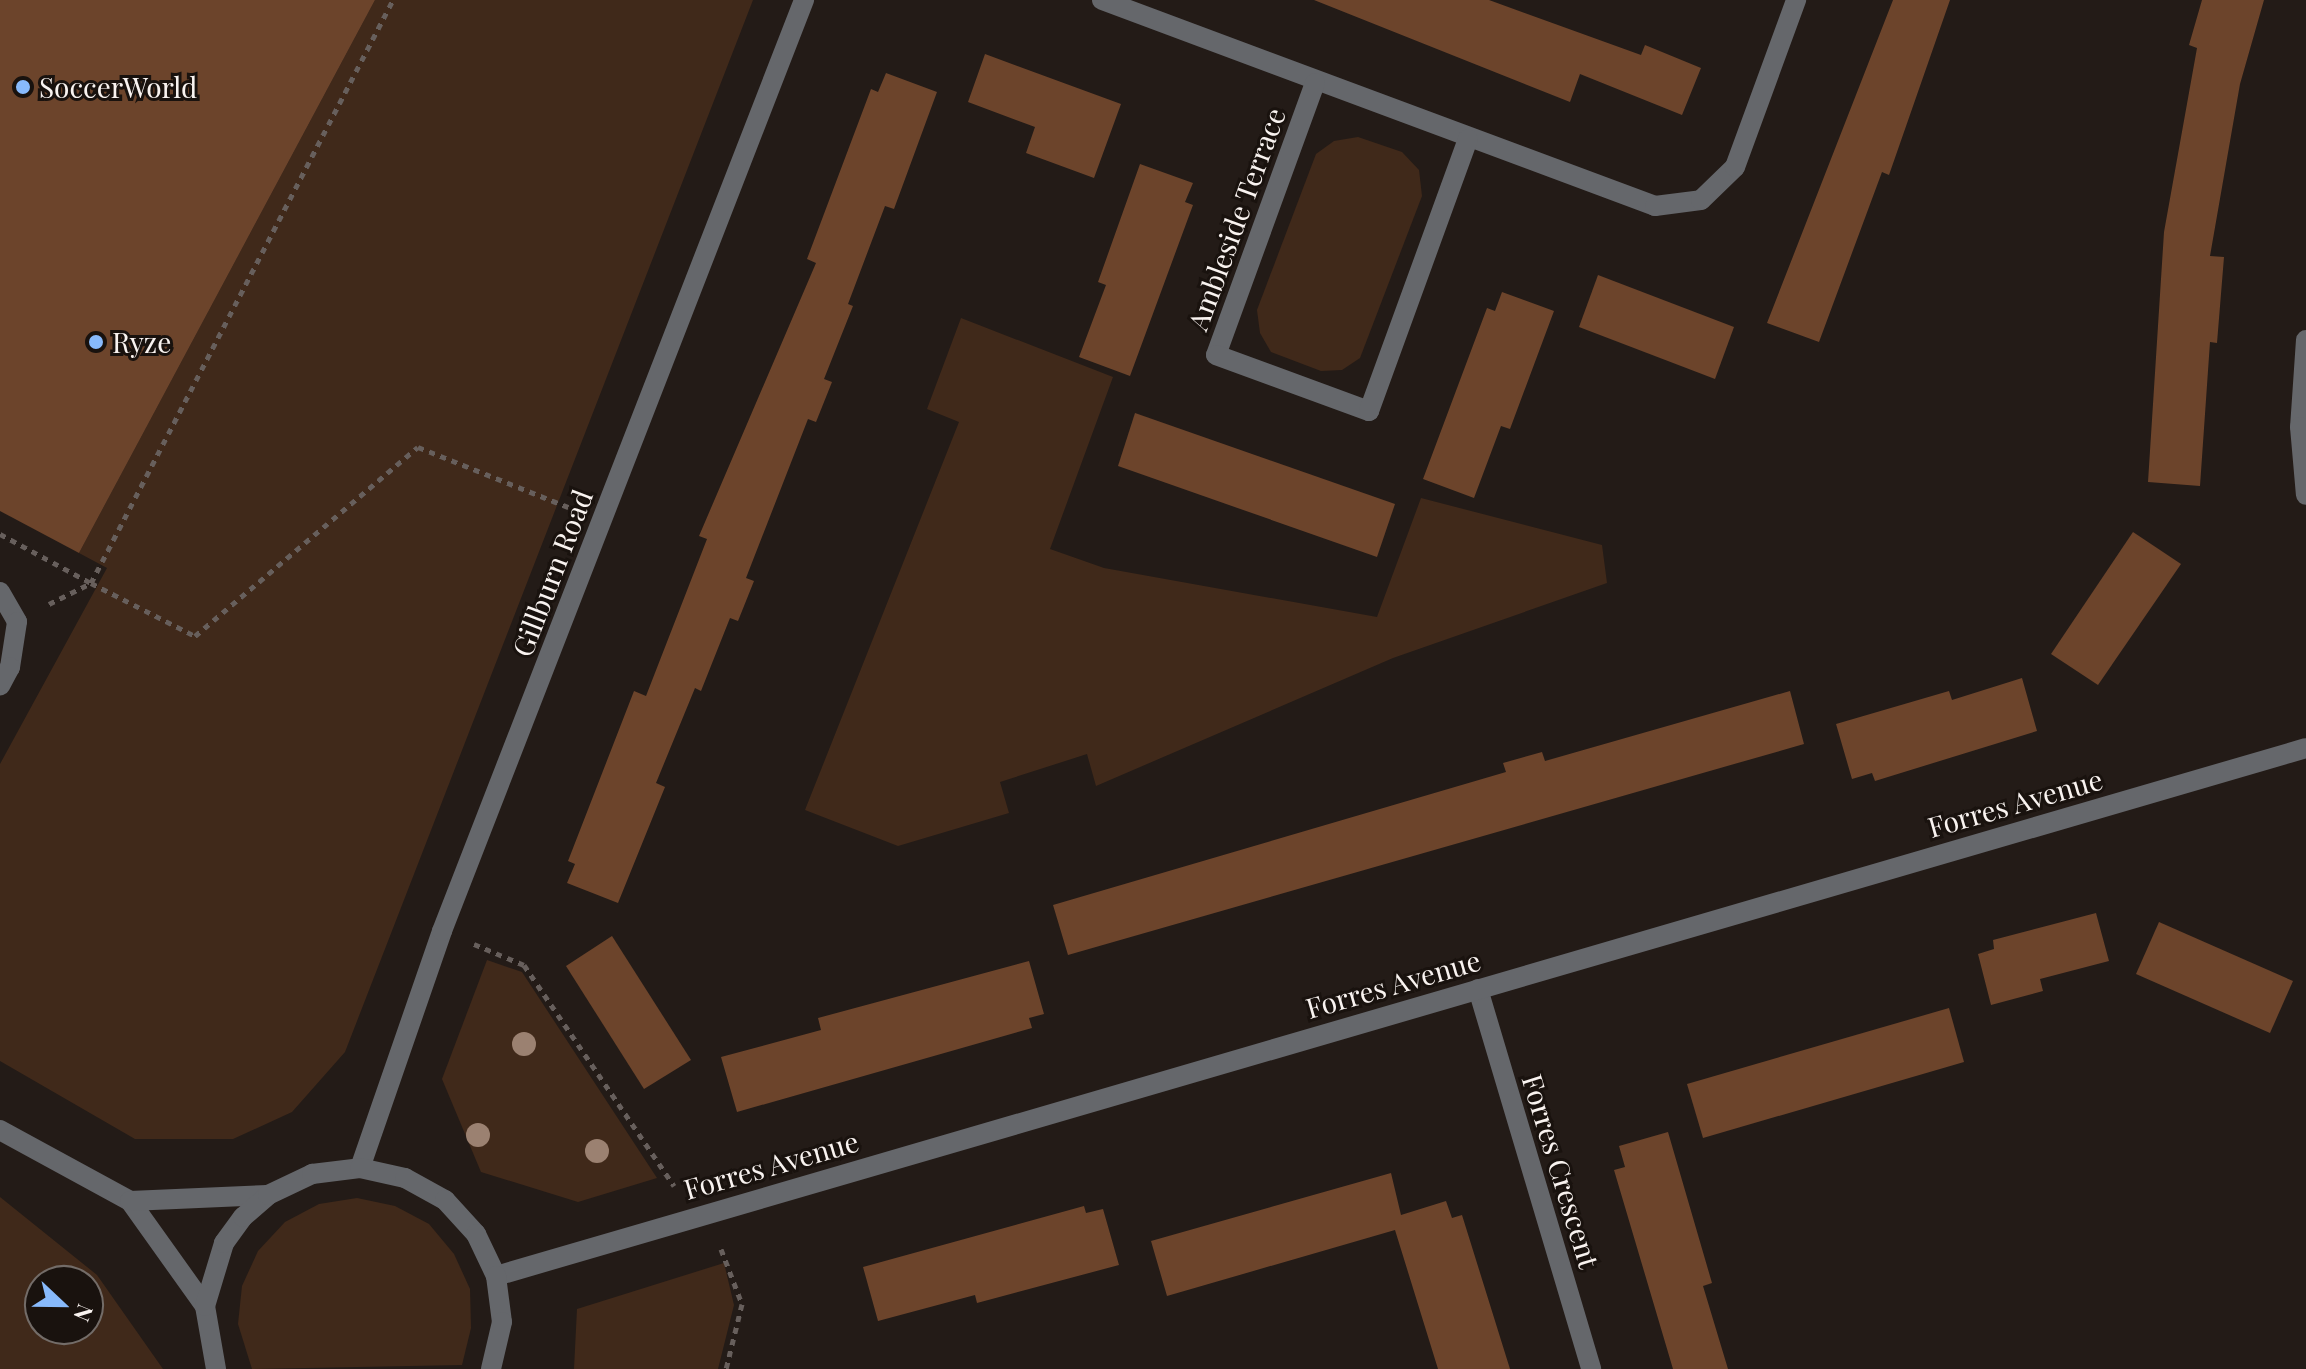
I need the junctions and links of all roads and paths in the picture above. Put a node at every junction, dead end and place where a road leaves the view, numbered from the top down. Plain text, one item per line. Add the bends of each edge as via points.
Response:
1 (393, 0) edge
2 (804, 0) edge
3 (1102, 0) edge
4 (1796, 0) edge
5 (1138, 6) edge
6 (1315, 83) junction
7 (1468, 139) junction
8 (2306, 340) edge
9 (2303, 427) edge
10 (2306, 495) edge
11 (602, 522) junction
12 (0, 534) edge
13 (91, 583) junction
14 (0, 592) edge
15 (17, 622) junction
16 (0, 686) edge
17 (2306, 748) edge
18 (442, 931) junction
19 (1478, 989) junction
20 (0, 1130) edge
21 (360, 1168) junction
22 (268, 1195) junction
23 (130, 1201) junction
24 (696, 1216) junction
25 (496, 1276) junction
26 (205, 1306) junction
27 (216, 1369) edge
28 (491, 1369) edge
29 (726, 1369) edge
30 (1591, 1369) edge

1 - 13 path
2 - 11 street, Gillburn Road
3 - 5 street, Ambleside Terrace
4 - 7 street, Ambleside Terrace via 1735,167 1701,200 1655,206
5 - 6 street, Ambleside Terrace
6 - 7 street, Ambleside Terrace
6 - 7 street, Ambleside Terrace via 1216,355 1369,411
8 - 9 street
9 - 10 street
11 - 13 path via 418,447 195,636
11 - 18 street, Gillburn Road
12 - 13 path
13 - 15 path
14 - 15 street
15 - 16 street via 10,667
17 - 19 street, Forres Avenue
18 - 21 street, Gillburn Road
18 - 24 path via 524,965
19 - 24 street, Forres Avenue
19 - 30 street, Forres Crescent
20 - 23 street
21 - 22 street via 312,1174
21 - 25 street via 405,1178 445,1200 476,1234
22 - 23 street
22 - 26 street via 224,1243
23 - 26 street
24 - 25 street, Forres Avenue
24 - 29 path via 730,1262 742,1304
25 - 28 street via 502,1322
26 - 27 street

